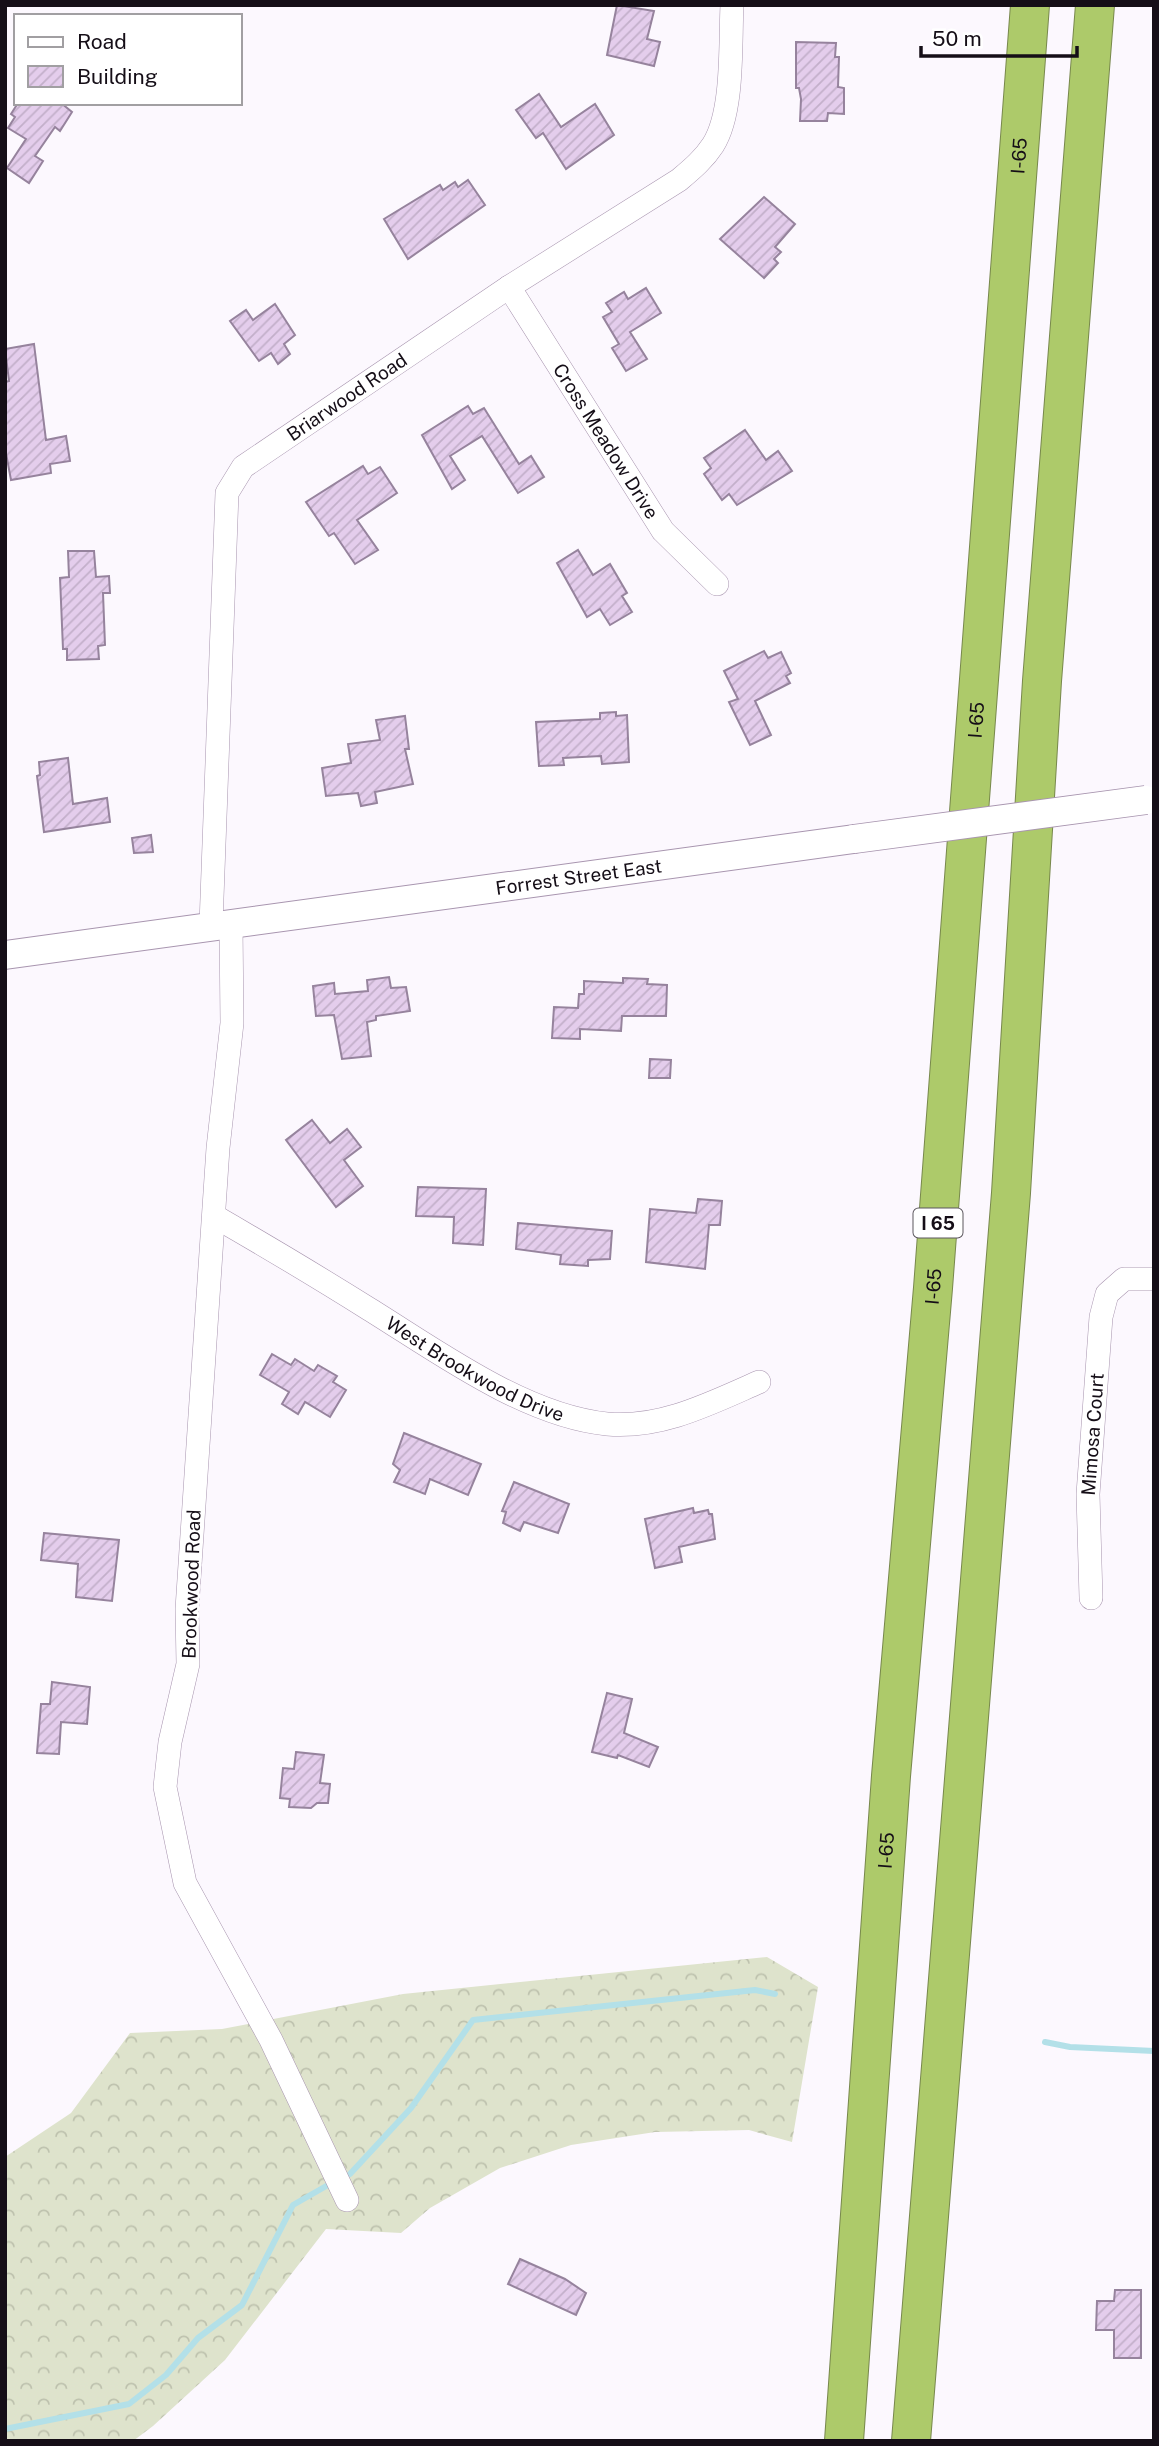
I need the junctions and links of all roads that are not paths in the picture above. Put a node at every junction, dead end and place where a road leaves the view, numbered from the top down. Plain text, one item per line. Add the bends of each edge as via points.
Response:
1 (732, 5) edge
2 (1030, 5) edge
3 (1095, 5) edge
4 (509, 287) junction
5 (717, 584) dead end
6 (1150, 800) edge
7 (221, 925) junction
8 (5, 955) edge
9 (214, 1216) junction
10 (1154, 1279) edge
11 (759, 1382) dead end
12 (1091, 1598) dead end
13 (347, 2200) dead end
14 (844, 2441) edge
15 (911, 2441) edge

1 - 4 street, Briarwood Road via 723,122 714,144 679,180
2 - 14 highway, I-65 / I 65 via 933,1288 892,1762
3 - 15 highway via 1042,681 1011,1193
4 - 5 street, Cross Meadow Drive via 663,531
4 - 7 street, Briarwood Road via 243,467 227,493
6 - 7 street, Forrest Street East, bridge
7 - 8 street, Forrest Street East
7 - 9 street, Brookwood Road via 232,1023
9 - 11 street, West Brookwood Drive via 439,1353 556,1412 607,1424 658,1421
9 - 13 street, Brookwood Road via 187,1609 188,1664 165,1787 185,1883 271,2040
10 - 12 street, Mimosa Court via 1124,1279 1107,1294 1101,1317 1088,1494

